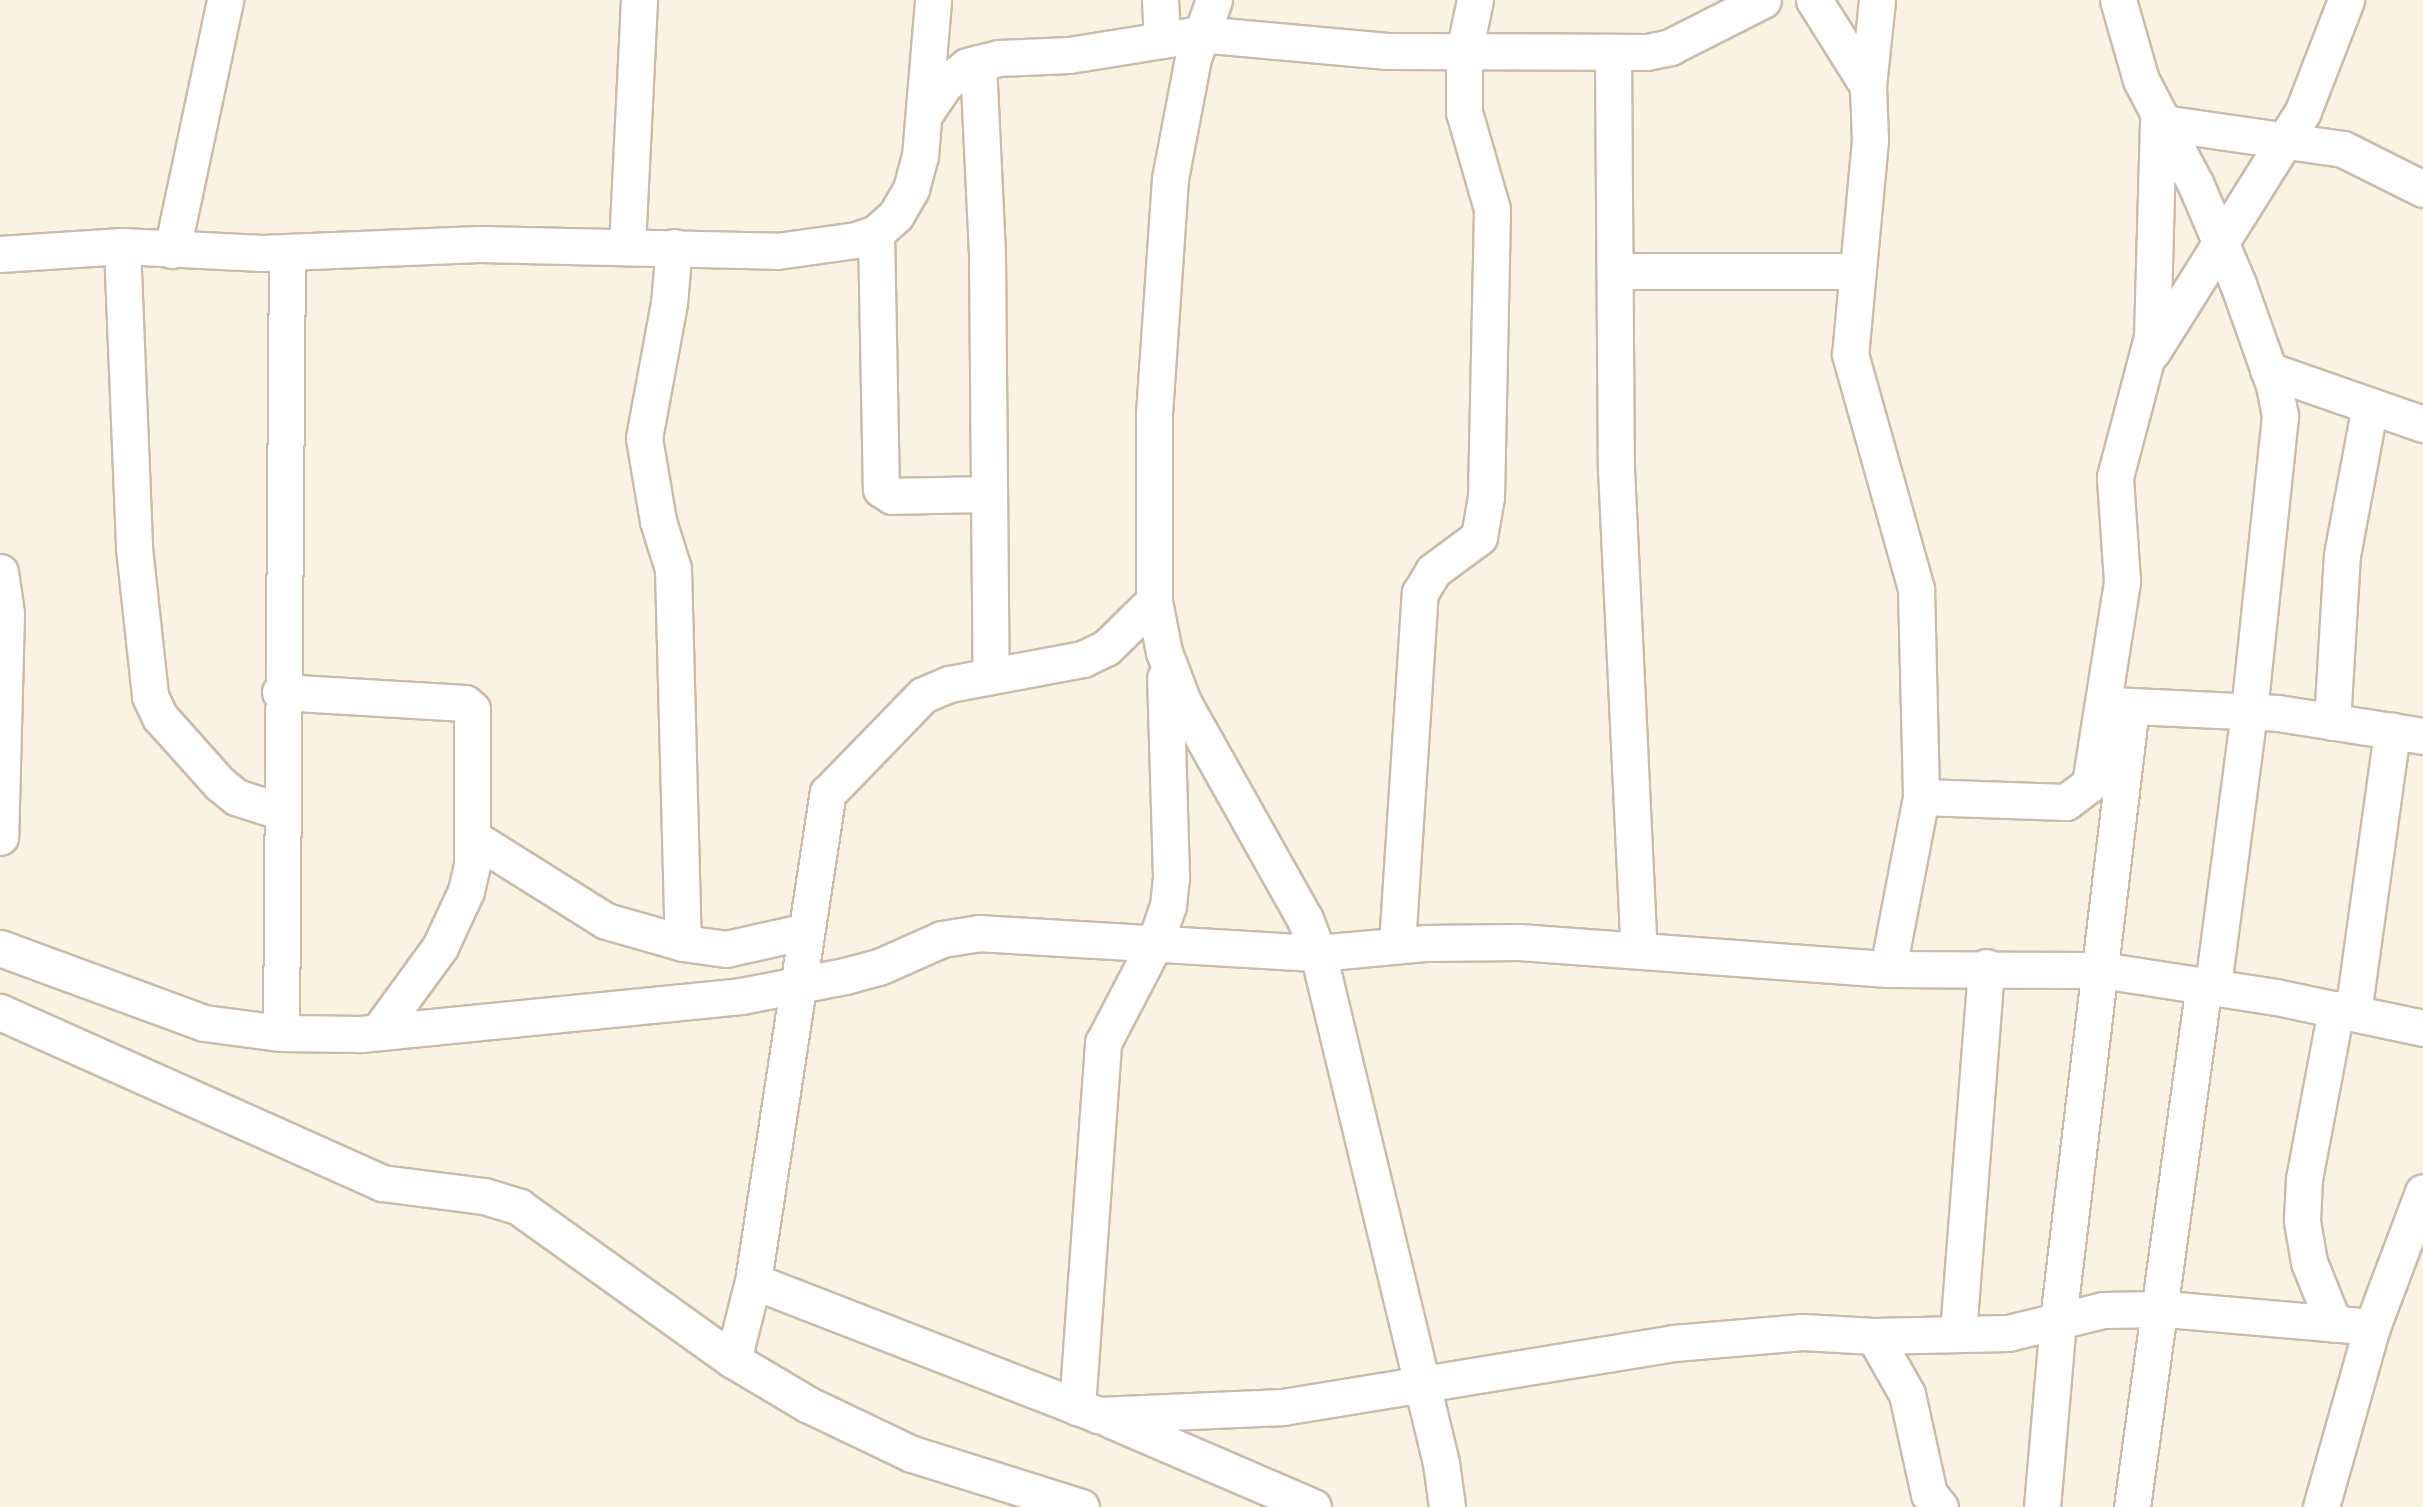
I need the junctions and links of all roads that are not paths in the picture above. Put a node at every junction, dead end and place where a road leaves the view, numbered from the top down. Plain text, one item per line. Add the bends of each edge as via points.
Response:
1 (224, 0) edge
2 (639, 0) edge
3 (933, 0) edge
4 (1160, 0) edge
5 (1214, 0) edge
6 (1475, 0) edge
7 (1763, 0) edge
8 (1814, 0) edge
9 (1877, 0) edge
10 (2118, 0) edge
11 (2346, 0) edge
12 (1200, 34) junction
13 (1162, 40) junction
14 (1464, 52) junction
15 (1612, 54) junction
16 (978, 63) junction
17 (1868, 86) junction
18 (924, 115) junction
19 (2161, 118) junction
20 (2288, 138) junction
21 (2423, 189) edge
22 (876, 232) junction
23 (122, 246) junction
24 (627, 246) junction
25 (2222, 246) junction
26 (674, 248) junction
27 (172, 250) junction
28 (286, 252) junction
29 (0, 254) edge
30 (1616, 271) junction
31 (1858, 271) junction
32 (2148, 358) junction
33 (2268, 370) junction
34 (2370, 406) junction
35 (2423, 424) edge
36 (988, 494) junction
37 (0, 572) edge
38 (1154, 601) junction
39 (1164, 652) junction
40 (990, 675) junction
41 (280, 692) junction
42 (2118, 706) junction
43 (2249, 712) junction
44 (2332, 722) junction
45 (2408, 734) edge
46 (1921, 797) junction
47 (279, 812) junction
48 (0, 837) edge
49 (472, 837) junction
50 (806, 931) junction
51 (682, 943) junction
52 (1155, 944) junction
53 (1396, 945) junction
54 (0, 948) edge
55 (1639, 949) junction
56 (1318, 953) junction
57 (1986, 967) junction
58 (1888, 969) junction
59 (2101, 970) junction
60 (799, 985) junction
61 (2209, 985) junction
62 (2344, 1011) junction
63 (0, 1012) edge
64 (2423, 1028) edge
65 (378, 1032) junction
66 (280, 1033) junction
67 (2423, 1192) edge
68 (753, 1281) junction
69 (2158, 1310) junction
70 (2058, 1320) junction
71 (2334, 1324) junction
72 (2372, 1327) junction
73 (1958, 1333) junction
74 (1874, 1336) junction
75 (734, 1360) junction
76 (1420, 1382) junction
77 (1088, 1411) junction
78 (1081, 1507) edge
79 (1313, 1507) edge
80 (1447, 1507) edge
81 (1940, 1507) edge
82 (2042, 1507) edge
83 (2132, 1507) edge
84 (2321, 1507) edge

1 - 27 street
2 - 24 street
3 - 18 street
4 - 13 street
5 - 12 street
6 - 14 street
7 - 15 street via 1670,47
8 - 17 street
9 - 17 street
10 - 19 street via 2131,52
11 - 20 street
12 - 13 street
12 - 14 street
12 - 38 street via 1170,179 1154,415
13 - 16 street
14 - 15 street
14 - 53 street via 1464,112 1492,209 1486,497 1479,537 1433,571 1420,593
15 - 30 street
16 - 18 street via 944,84
16 - 36 street
17 - 31 street
18 - 22 street via 911,190
19 - 20 street
19 - 25 street
19 - 32 street
20 - 21 street via 2343,149
20 - 25 street
22 - 26 street via 832,246 777,251
22 - 36 street via 881,489 892,496
23 - 27 street
23 - 29 street
23 - 47 street via 134,548 150,696 160,717 220,784 236,798
24 - 26 street
24 - 28 street
25 - 32 street
25 - 33 street
26 - 51 street via 644,438 673,569
27 - 28 street
28 - 41 street
30 - 31 street
30 - 55 street via 1620,606
31 - 46 street via 1850,354 1916,589
32 - 42 street via 2115,477 2122,581
33 - 34 street
33 - 43 street via 2280,439
34 - 35 street
34 - 44 street via 2342,555
36 - 40 street
37 - 48 street via 6,613
38 - 39 street
38 - 40 street via 1106,648 1082,659
39 - 52 street via 1171,876
39 - 56 street via 1191,717
40 - 50 street via 923,694 836,780 823,812
41 - 47 street
41 - 49 street via 465,703 474,720
42 - 43 street
42 - 46 street via 2090,784 2066,802
42 - 59 street
43 - 44 street
43 - 61 street
44 - 45 street
45 - 62 street
46 - 58 street
47 - 66 street
49 - 51 street via 606,922
49 - 65 street via 472,864 456,915
50 - 51 street via 726,949
50 - 60 street
52 - 56 street
52 - 60 street via 978,933
52 - 77 street via 1103,1043
53 - 55 street via 1519,942
53 - 56 street
54 - 66 street via 204,1023
55 - 58 street
56 - 76 street
57 - 58 street
57 - 59 street
57 - 73 street
59 - 61 street
59 - 70 street
60 - 65 street
60 - 68 street
61 - 62 street
61 - 69 street
62 - 64 street
62 - 71 street via 2304,1179 2302,1222 2309,1262
63 - 75 street via 382,1183 519,1207
65 - 66 street
67 - 72 street
68 - 75 street
68 - 77 street
69 - 70 street via 2103,1310
69 - 71 street
69 - 83 street
70 - 73 street via 2008,1333
70 - 82 street
71 - 72 street
72 - 84 street
73 - 74 street
74 - 76 street via 1804,1332 1674,1343
74 - 81 street via 1908,1394 1929,1494
75 - 78 street via 912,1454
76 - 77 street via 1283,1407
76 - 80 street
77 - 79 street

